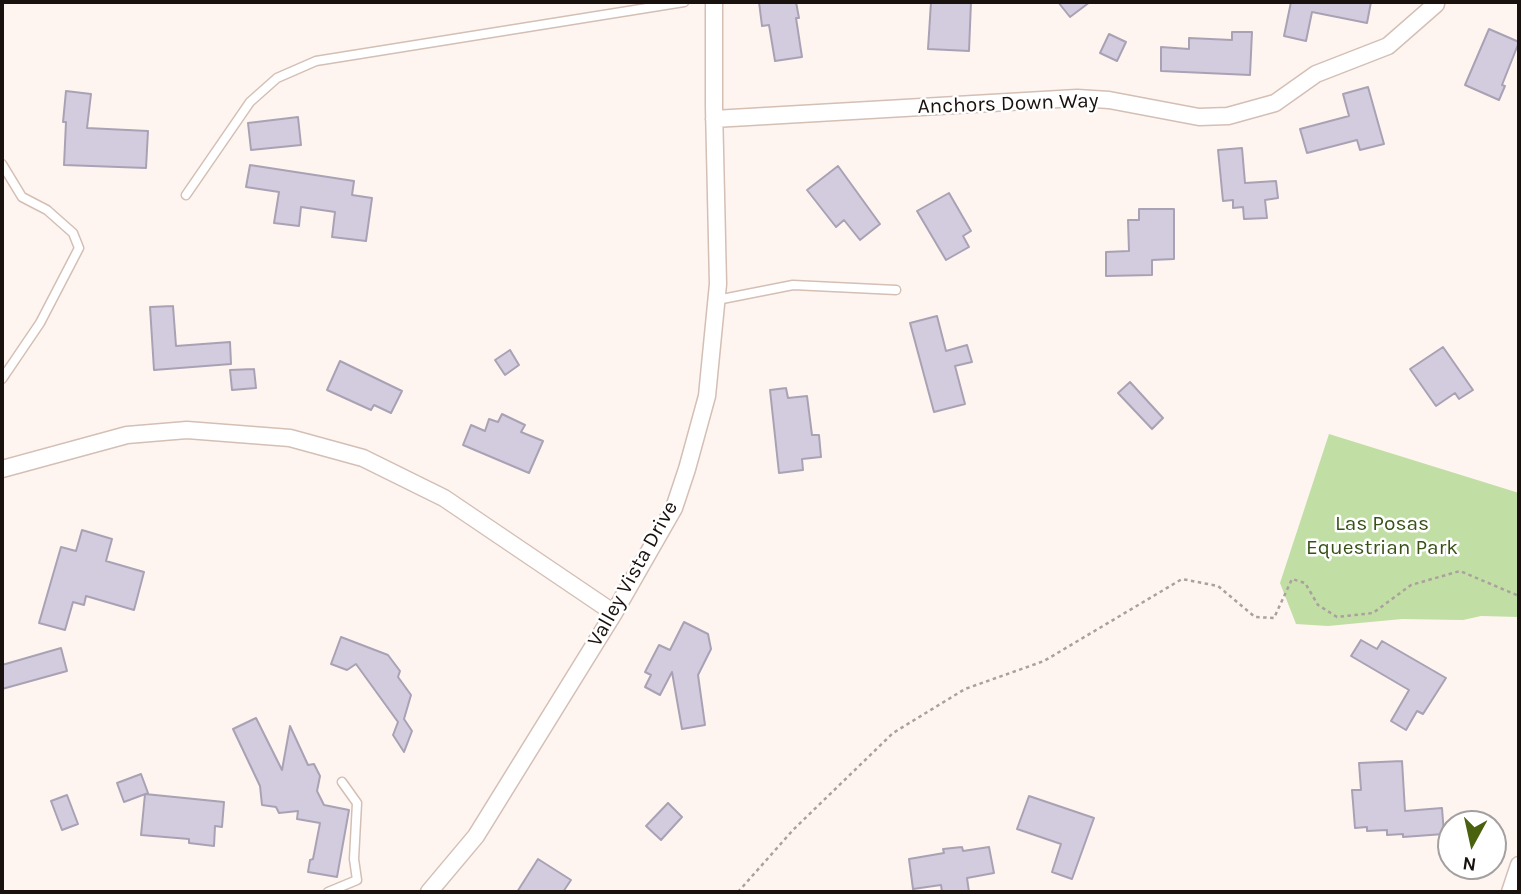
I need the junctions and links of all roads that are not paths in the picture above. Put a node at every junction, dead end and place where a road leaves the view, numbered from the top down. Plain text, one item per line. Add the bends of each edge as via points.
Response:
1 (684, 2) edge
2 (714, 2) edge
3 (1436, 4) dead end
4 (714, 119) junction
5 (2, 164) edge
6 (186, 195) dead end
7 (896, 290) dead end
8 (717, 300) junction
9 (2, 379) edge
10 (2, 469) edge
11 (614, 613) junction
12 (342, 782) dead end
13 (1519, 864) edge
14 (328, 892) edge
15 (429, 892) edge
16 (1510, 892) edge

1 - 6 lane via 316,61 277,78 250,102
2 - 4 street, Valley Vista Drive
3 - 4 street, Anchors Down Way via 1388,46 1317,74 1275,103 1228,116 1199,117 1077,98
4 - 8 street, Valley Vista Drive
5 - 9 lane via 22,197 47,210 73,233 79,248 40,323
7 - 8 lane via 793,285
8 - 11 street, Valley Vista Drive via 707,396 687,469 674,508
10 - 11 street via 127,435 187,429 290,438 363,458 444,498
11 - 15 street, Valley Vista Drive via 476,835
12 - 14 lane via 357,803 357,880
13 - 16 street

